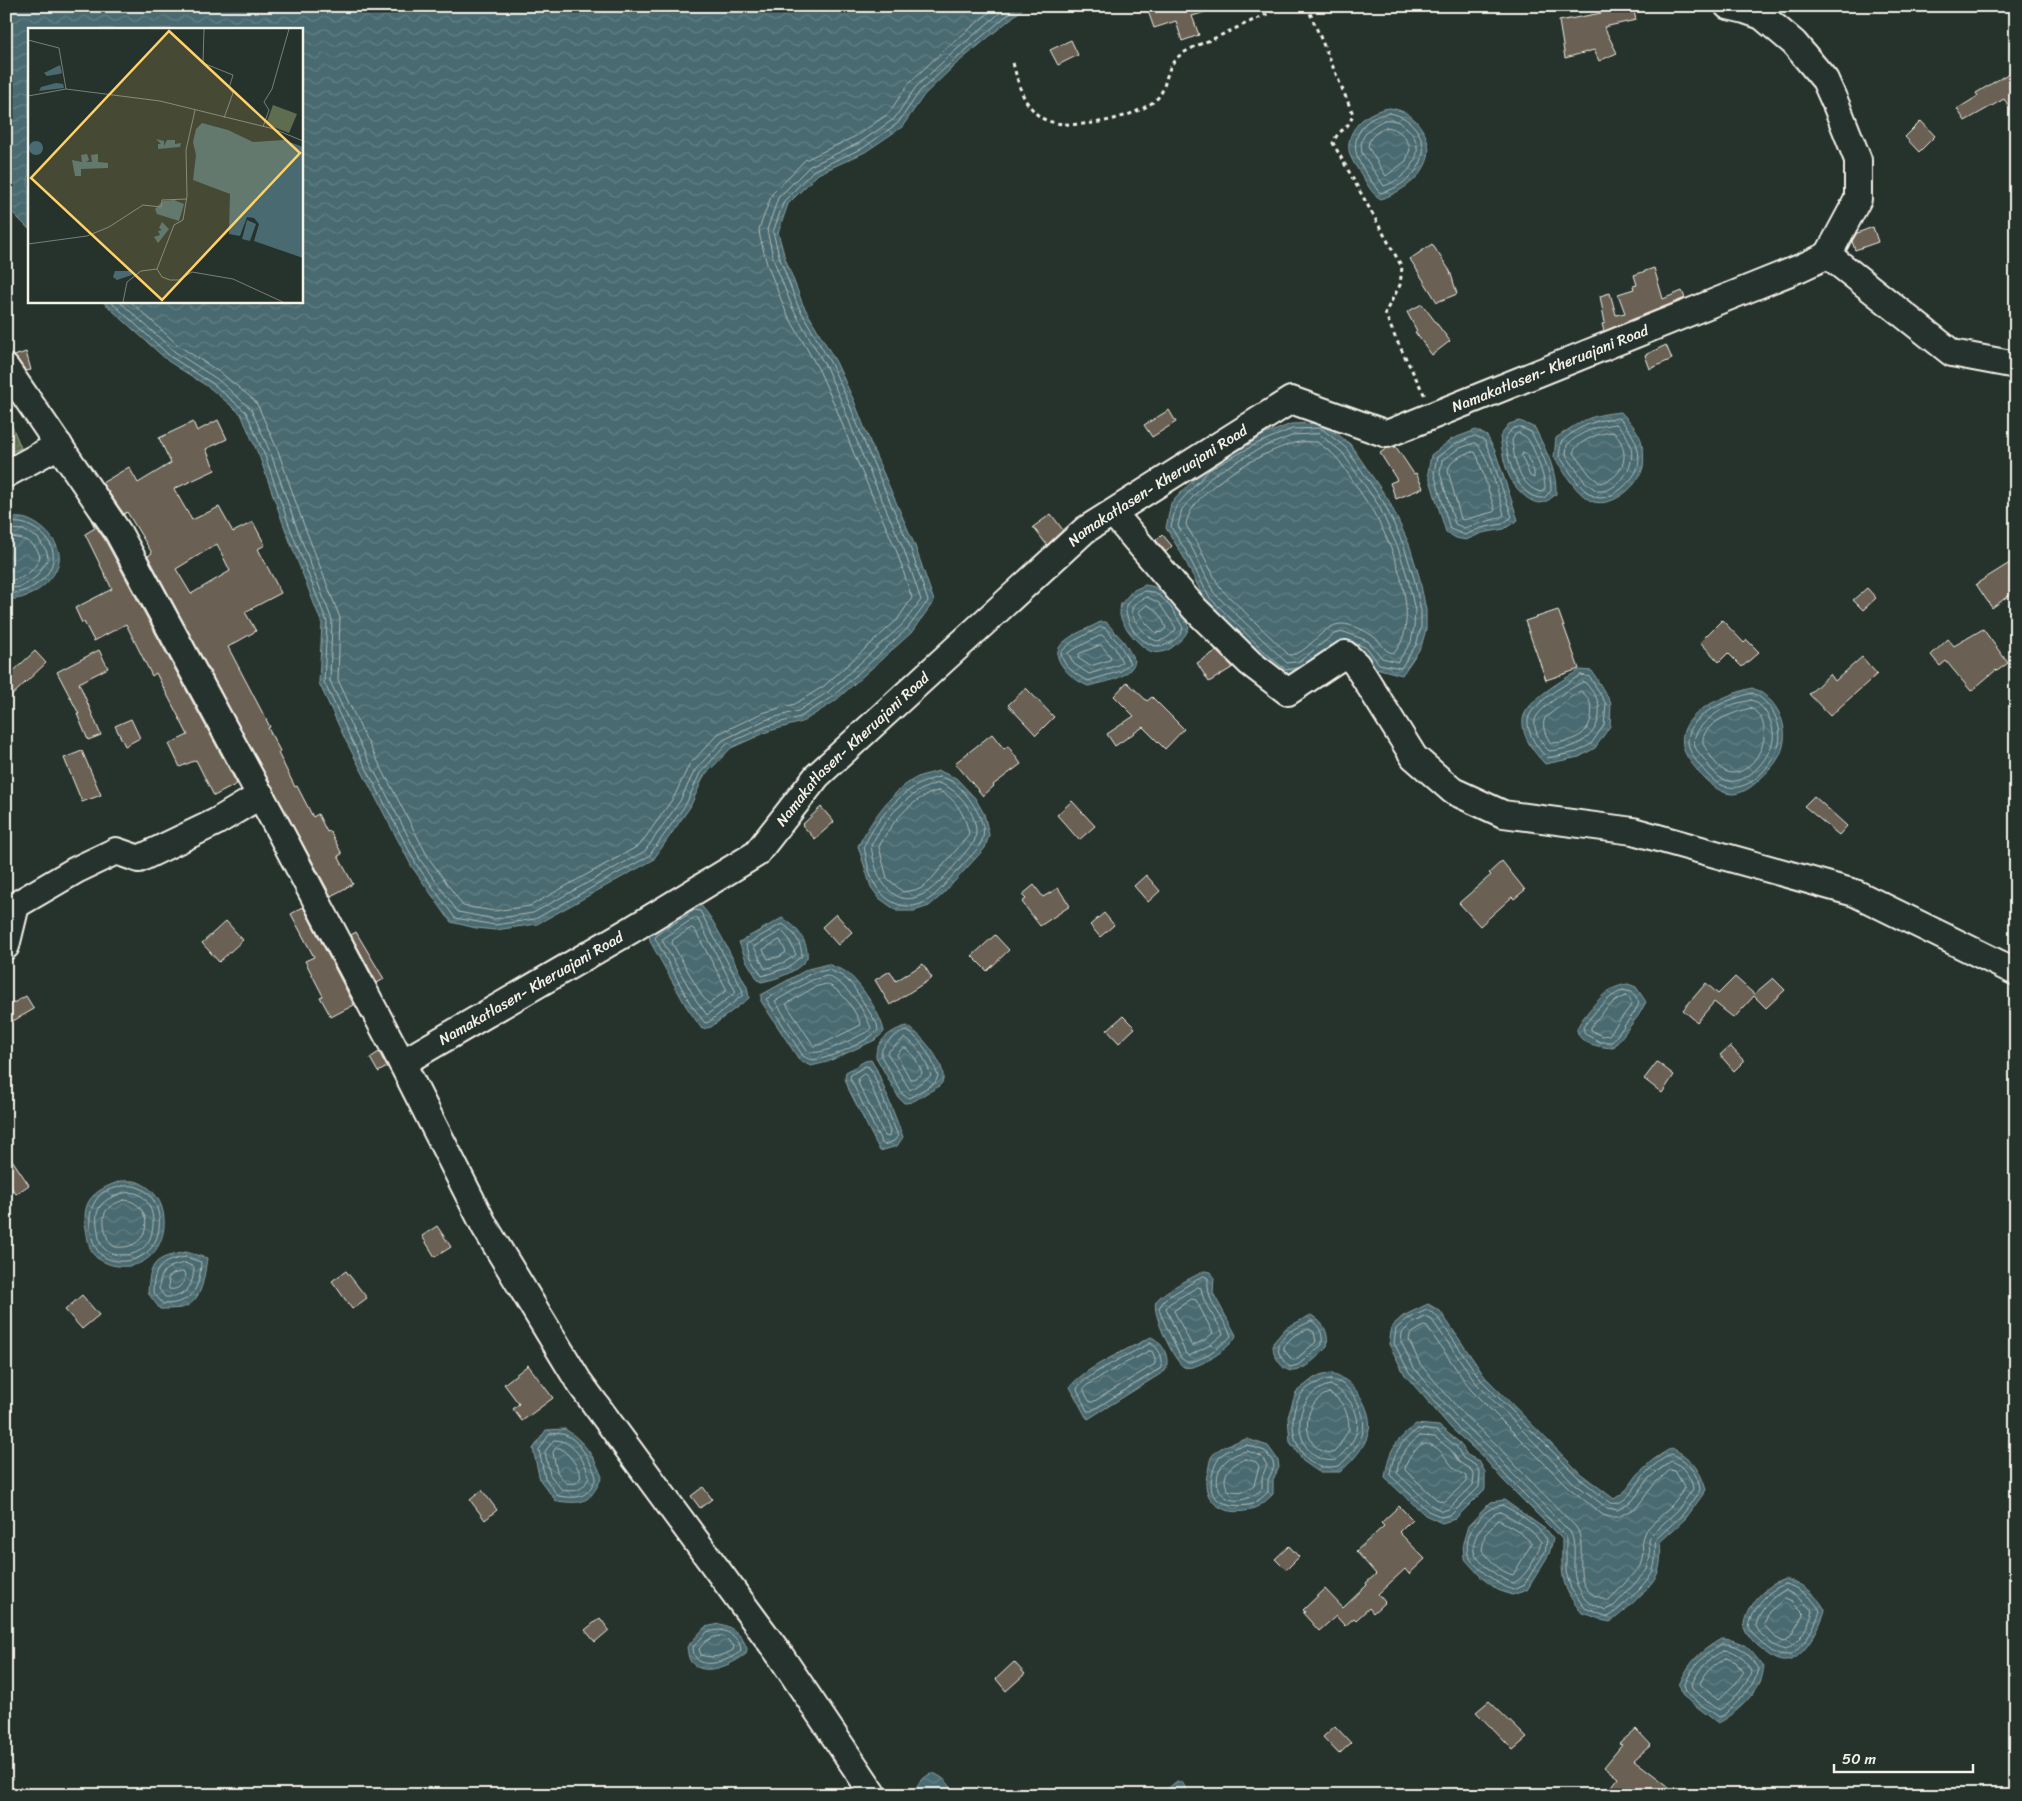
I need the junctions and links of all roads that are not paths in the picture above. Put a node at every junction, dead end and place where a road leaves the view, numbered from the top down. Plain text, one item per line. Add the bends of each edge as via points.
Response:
1 (1728, 6) edge
2 (1828, 255) junction
3 (2016, 365) edge
4 (6, 368) edge
5 (59, 445) junction
6 (6, 474) edge
7 (1113, 513) junction
8 (261, 796) junction
9 (6, 946) edge
10 (2016, 972) edge
11 (402, 1063) junction
12 (874, 1795) edge

1 - 2 street via 1762,16 1794,43 1825,80 1837,107 1858,160 1858,198
2 - 3 street via 1952,353
2 - 7 street, Namakatlasen- Kheruajani Road via 1387,434 1291,400
4 - 5 street
5 - 6 street
5 - 8 street via 118,532
7 - 10 street via 1195,609 1250,663 1288,692 1345,654 1356,664 1414,757 1453,791 1503,814 1633,831 1855,893
7 - 11 street, Namakatlasen- Kheruajani Road via 1085,530 817,776 756,854
8 - 9 street via 139,859 116,851 16,905
8 - 11 street
11 - 12 street via 485,1227 579,1382 780,1655

